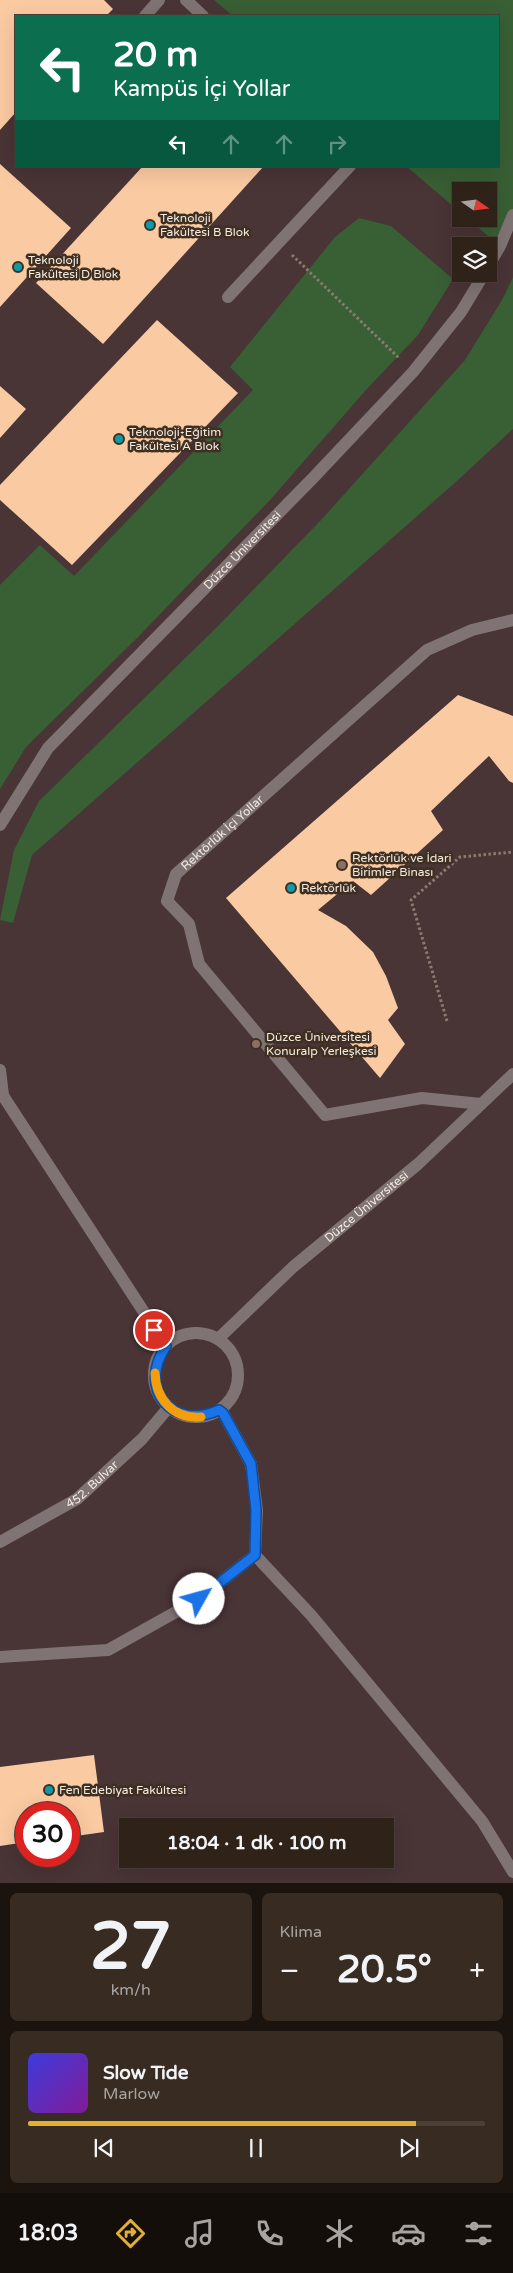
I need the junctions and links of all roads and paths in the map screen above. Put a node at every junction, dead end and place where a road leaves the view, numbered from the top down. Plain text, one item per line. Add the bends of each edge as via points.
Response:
1 (159, 0) edge
2 (186, 0) edge
3 (146, 15) edge
4 (202, 15) edge
5 (349, 167) edge
6 (513, 215) edge
7 (279, 243) junction
8 (497, 251) edge
9 (479, 282) edge
10 (228, 297) dead end
11 (413, 372) junction
12 (513, 620) edge
13 (0, 825) edge
14 (513, 852) edge
15 (447, 1021) dead end
16 (0, 1070) edge
17 (513, 1074) edge
18 (2, 1092) edge
19 (481, 1104) junction
20 (218, 1338) junction
21 (166, 1346) junction
22 (169, 1407) junction
23 (219, 1410) junction
24 (0, 1542) edge
25 (255, 1555) junction
26 (0, 1657) edge
27 (513, 1872) edge

1 - 3 street
2 - 4 street
5 - 7 street
6 - 8 street
7 - 10 street
7 - 11 path
9 - 11 street, Düzce Üniversitesi via 461,312
11 - 13 street, Düzce Üniversitesi via 48,748
12 - 19 street, Rektörlük İçi Yollar via 472,630 427,650 176,874 167,901 189,924 199,964 325,1115 422,1098
14 - 15 path via 460,857 411,900
16 - 18 street
17 - 19 street, Düzce Üniversitesi
18 - 21 street
19 - 20 street, Düzce Üniversitesi via 418,1164 293,1267
20 - 21 street via 190,1333
20 - 23 street via 236,1360 238,1375 234,1393
21 - 22 street via 154,1370 160,1397
22 - 23 street via 193,1417
22 - 24 street, 452. Bulvar via 142,1439 77,1499
23 - 25 street via 251,1464 256,1510
25 - 26 street via 199,1599 108,1650
25 - 27 street via 312,1615 482,1821

